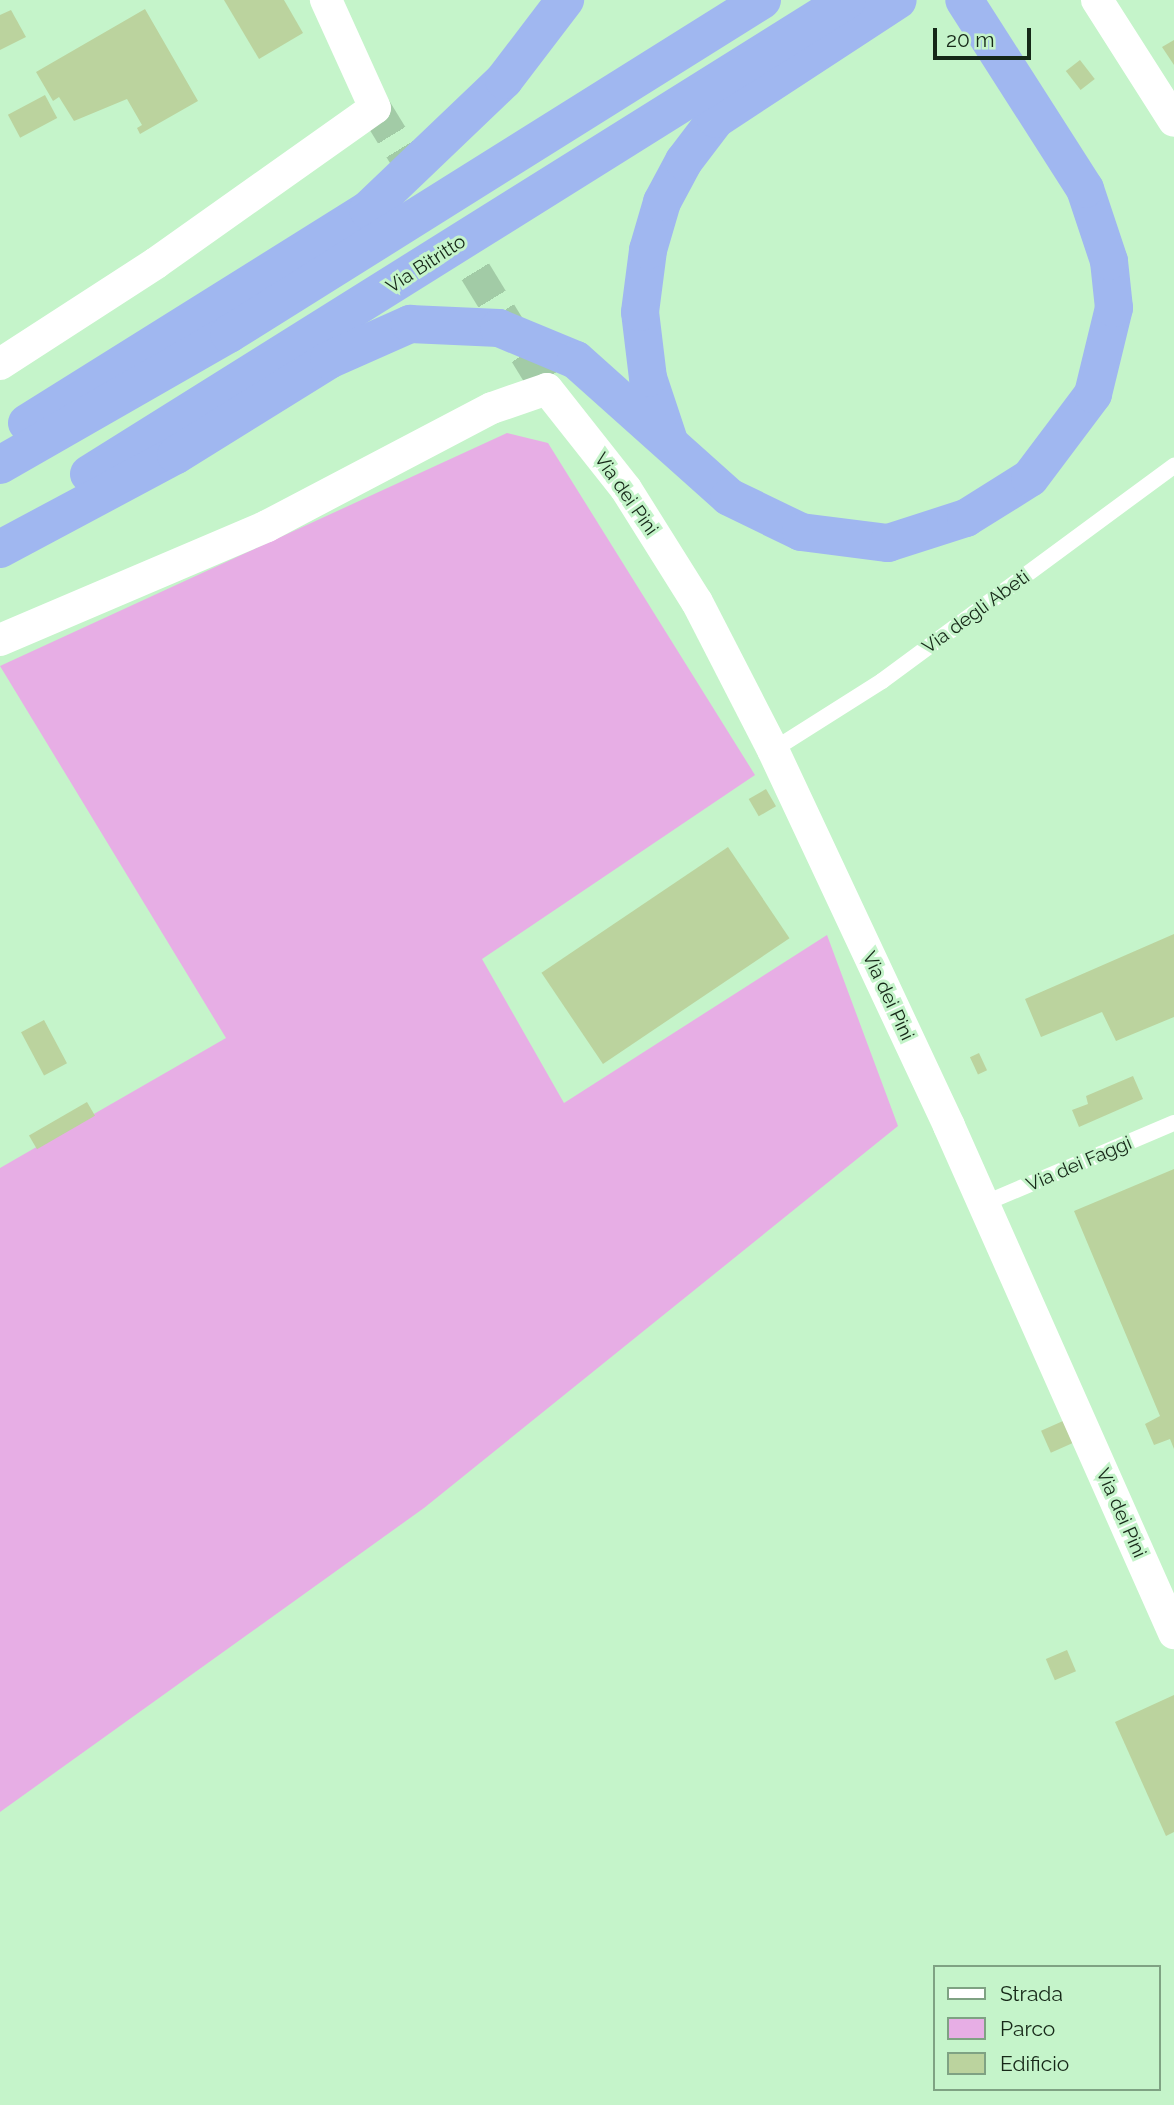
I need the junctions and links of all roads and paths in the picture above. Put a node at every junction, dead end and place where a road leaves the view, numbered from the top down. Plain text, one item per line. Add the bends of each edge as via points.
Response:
1 (326, 0) edge
2 (565, 0) edge
3 (762, 0) edge
4 (898, 0) edge
5 (964, 0) edge
6 (1097, 0) edge
7 (855, 11) edge
8 (1174, 121) edge
9 (0, 365) edge
10 (0, 443) edge
11 (670, 444) junction
12 (0, 465) edge
13 (1174, 466) edge
14 (0, 519) edge
15 (0, 549) edge
16 (0, 640) edge
17 (773, 750) junction
18 (1174, 1123) edge
19 (983, 1204) junction
20 (1174, 1633) edge

1 - 9 street via 375,108 156,264
2 - 10 highway via 504,80 368,210
3 - 12 highway via 229,334
4 - 7 highway
5 - 11 highway via 1085,189 1097,225 1108,261 1114,308 1093,394 1030,478 966,518 888,543 801,532 729,497
6 - 8 street
7 - 11 highway via 716,119 684,161 662,202 648,250 640,312 648,378
7 - 14 highway, Via Bitritto via 226,392
11 - 15 highway via 576,360 538,340 499,328 410,324 329,360 176,455
13 - 17 lane, Via degli Abeti via 882,681
16 - 17 street, Via dei Pini via 267,526 492,408 547,389 626,489 697,602
17 - 19 street, Via dei Pini
18 - 19 lane, Via dei Faggi
19 - 20 street, Via dei Pini

